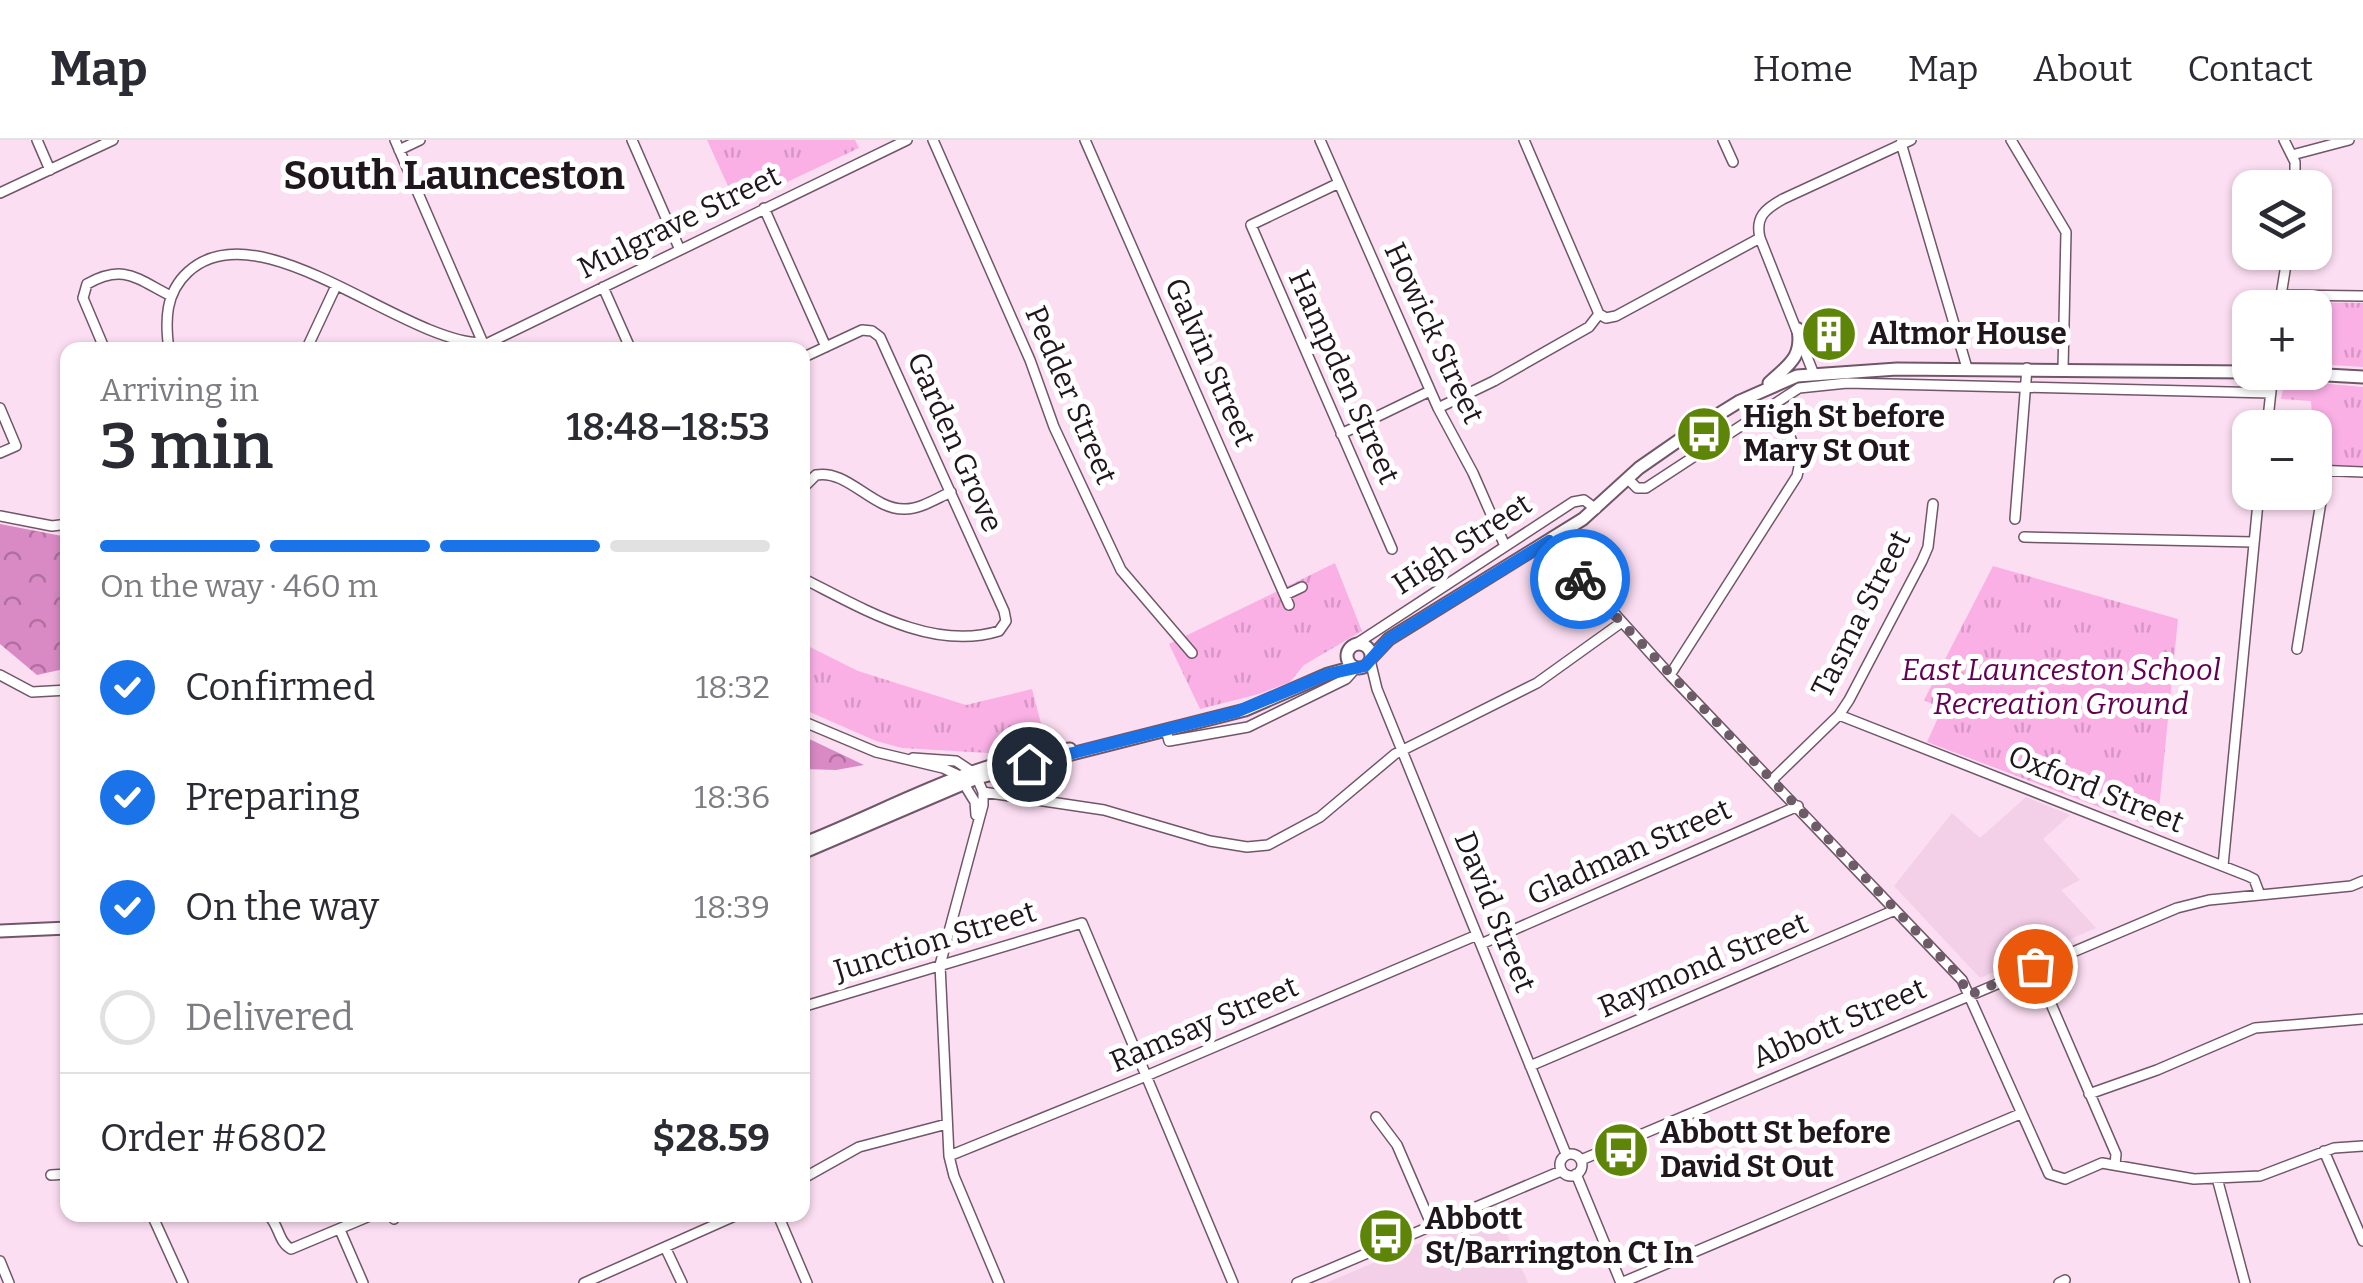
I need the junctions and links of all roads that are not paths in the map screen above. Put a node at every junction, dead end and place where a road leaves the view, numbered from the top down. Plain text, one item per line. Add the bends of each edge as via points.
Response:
1 (36, 140) edge
2 (113, 140) edge
3 (420, 140) edge
4 (632, 140) edge
5 (907, 140) edge
6 (933, 140) edge
7 (1085, 140) edge
8 (1320, 140) edge
9 (1524, 140) edge
10 (1723, 140) edge
11 (2011, 140) edge
12 (2299, 140) edge
13 (2349, 140) edge
14 (1904, 141) edge
15 (2285, 142) edge
16 (397, 145) edge
17 (2292, 154) junction
18 (1732, 162) dead end
19 (50, 170) junction
20 (2296, 170) edge
21 (1339, 183) junction
22 (0, 193) edge
23 (764, 208) junction
24 (1760, 238) junction
25 (680, 250) junction
26 (336, 286) junction
27 (603, 287) junction
28 (171, 296) junction
29 (2332, 296) edge
30 (2363, 296) edge
31 (1598, 314) junction
32 (1798, 329) junction
33 (101, 342) edge
34 (168, 342) edge
35 (310, 342) edge
36 (470, 342) edge
37 (483, 342) edge
38 (493, 342) edge
39 (627, 342) edge
40 (826, 347) junction
41 (810, 354) edge
42 (1967, 368) junction
43 (2027, 368) junction
44 (2064, 369) junction
45 (1812, 372) junction
46 (2232, 372) edge
47 (2332, 375) edge
48 (2363, 377) edge
49 (2026, 388) junction
50 (1430, 390) junction
51 (1762, 390) junction
52 (2271, 390) edge
53 (2271, 393) junction
54 (1777, 404) junction
55 (0, 408) edge
56 (1438, 408) junction
57 (2269, 410) edge
58 (1341, 434) junction
59 (0, 453) edge
60 (2332, 471) edge
61 (2363, 472) edge
62 (1628, 478) junction
63 (810, 481) edge
64 (951, 492) junction
65 (1933, 504) dead end
66 (1596, 509) junction
67 (2257, 510) edge
68 (2316, 510) edge
69 (0, 516) edge
70 (2015, 519) dead end
71 (60, 525) edge
72 (2024, 537) dead end
73 (1549, 541) junction
74 (2254, 542) junction
75 (1505, 546) junction
76 (1392, 550) dead end
77 (810, 582) edge
78 (1302, 587) dead end
79 (1622, 622) junction
80 (1389, 639) junction
81 (1355, 646) junction
82 (2298, 649) dead end
83 (1192, 652) dead end
84 (1370, 659) junction
85 (1356, 667) junction
86 (1328, 674) junction
87 (1670, 675) junction
88 (2, 681) edge
89 (1377, 689) junction
90 (60, 690) edge
91 (1839, 715) junction
92 (1198, 722) junction
93 (810, 724) edge
94 (1166, 730) junction
95 (1202, 736) junction
96 (1402, 752) junction
97 (968, 778) junction
98 (1772, 780) junction
99 (983, 792) junction
100 (1798, 806) junction
101 (976, 823) junction
102 (810, 841) edge
103 (810, 849) edge
104 (2223, 866) junction
105 (2363, 881) edge
106 (2350, 886) junction
107 (2363, 889) edge
108 (2260, 895) junction
109 (1895, 910) junction
110 (60, 928) edge
111 (0, 931) edge
112 (1479, 940) junction
113 (940, 966) junction
114 (2035, 966) junction
115 (1970, 995) junction
116 (810, 1005) edge
117 (2363, 1019) edge
118 (1530, 1066) junction
119 (1146, 1076) junction
120 (2090, 1094) junction
121 (2020, 1114) junction
122 (1376, 1117) dead end
123 (947, 1124) junction
124 (2363, 1146) edge
125 (2324, 1152) junction
126 (1566, 1154) junction
127 (948, 1156) junction
128 (1580, 1160) junction
129 (2114, 1165) junction
130 (1561, 1171) junction
131 (1576, 1174) junction
132 (60, 1175) edge
133 (810, 1175) edge
134 (51, 1176) dead end
135 (2217, 1178) junction
136 (155, 1222) edge
137 (276, 1222) edge
138 (357, 1222) edge
139 (721, 1222) edge
140 (781, 1222) edge
141 (1432, 1226) junction
142 (340, 1230) junction
143 (2363, 1242) edge
144 (665, 1247) junction
145 (0, 1262) edge
146 (2242, 1282) edge
147 (10, 1283) edge
148 (183, 1283) edge
149 (363, 1283) edge
150 (584, 1283) edge
151 (682, 1283) edge
152 (808, 1283) edge
153 (1000, 1283) edge
154 (1233, 1283) edge
155 (1297, 1283) edge
156 (1621, 1283) edge

1 - 19 street
2 - 19 street
3 - 16 street
4 - 25 street
5 - 23 street, Mulgrave Street
6 - 83 street, Pedder Street via 1121,570
7 - 78 street, Galvin Street via 1287,600
8 - 21 street, Howick Street
9 - 31 street
10 - 18 street
11 - 44 street via 2066,232
12 - 15 street
13 - 17 street
14 - 24 street via 1770,206 1759,219
14 - 42 street
15 - 17 street
16 - 37 street
17 - 20 street
19 - 22 street
21 - 50 street, Howick Street
21 - 58 street, Hampden Street via 1250,225
23 - 25 street, Mulgrave Street
23 - 40 street
24 - 31 street via 1616,316
24 - 32 street
25 - 27 street, Mulgrave Street
26 - 28 street via 276,261 226,255 192,269
26 - 35 street
26 - 36 street
27 - 38 street, Mulgrave Street
27 - 39 street
28 - 33 street via 123,272 87,284 82,298
28 - 34 street
29 - 30 street
31 - 56 street via 1589,327
32 - 45 street
32 - 51 main road via 1796,358
40 - 41 street, Garden Grove
40 - 64 street, Garden Grove via 862,330 877,334
42 - 43 main road, High Street
42 - 45 main road, High Street
43 - 44 main road, High Street
43 - 49 street
44 - 46 main road, High Street
45 - 51 main road, High Street
47 - 48 main road
49 - 53 street
49 - 54 street via 1829,384 1799,388
49 - 70 street
50 - 56 street, Howick Street
50 - 58 street
51 - 62 main road, High Street
52 - 53 street
53 - 57 street
54 - 62 street via 1646,488
54 - 87 street via 1800,462 1797,476
55 - 59 street via 16,446
56 - 75 street, Howick Street
58 - 76 street, Hampden Street
60 - 61 street
62 - 66 main road, High Street
63 - 64 street via 828,474 902,509
64 - 77 street, Garden Grove via 1004,611 999,631 938,634 877,616
65 - 91 street, Tasma Street via 1928,547
66 - 73 main road, High Street
66 - 75 street, High Street via 1577,500
67 - 74 street
68 - 82 street
69 - 71 street
72 - 74 street
73 - 79 street
73 - 80 main road, High Street
74 - 104 street
75 - 81 street, High Street
79 - 87 street
79 - 96 street via 1537,683
80 - 81 main road, High Street
80 - 84 main road, High Street
81 - 84 main road via 1368,648
81 - 85 main road via 1348,660
81 - 86 main road, High Street
84 - 85 main road
84 - 89 street, David Street
85 - 86 main road, High Street
85 - 89 street, David Street
85 - 95 street via 1346,679 1267,720
86 - 92 main road, High Street via 1264,703
87 - 98 street
88 - 90 street via 32,692
89 - 96 street, David Street
91 - 98 street, Tasma Street
91 - 104 street, Oxford Street
92 - 94 main road, High Street
92 - 95 street
93 - 97 street
94 - 95 street via 1169,741
94 - 97 main road, High Street
96 - 99 street via 1310,823 1256,847 1210,841 1104,810
96 - 112 street, David Street
97 - 99 street
97 - 101 street
97 - 102 main road
97 - 103 main road
98 - 100 street
99 - 101 street
100 - 109 street
100 - 112 street, Gladman Street
101 - 113 street
104 - 108 street, Oxford Street via 2254,879
105 - 106 street, Abbott Street
106 - 107 street, Abbott Street
106 - 108 street, Abbott Street
108 - 114 street, Abbott Street via 2177,908
109 - 115 street
109 - 118 street, Raymond Street
110 - 111 main road
112 - 118 street, David Street
112 - 119 street, Ramsay Street
113 - 116 street, Junction Street
113 - 119 street, Junction Street via 1082,923
113 - 123 street
114 - 115 street, Abbott Street
114 - 120 street
115 - 121 street
115 - 128 street, Abbott Street
117 - 120 street via 2255,1028
118 - 126 street, David Street
119 - 127 street, Ramsay Street
119 - 154 street
120 - 129 street via 2116,1154
121 - 129 street via 2056,1178
121 - 156 street
122 - 141 street via 1397,1144
123 - 127 street
123 - 133 street via 859,1147
124 - 125 street
125 - 135 street via 2267,1175
125 - 143 street
126 - 128 street
126 - 130 street
127 - 153 street
128 - 131 street
129 - 135 street
130 - 131 street
130 - 141 street
131 - 156 street
132 - 134 street
135 - 146 street
136 - 148 street
137 - 142 street via 290,1250
138 - 142 street
139 - 144 street
140 - 152 street
141 - 155 street
142 - 149 street
144 - 150 street
144 - 151 street
145 - 147 street

